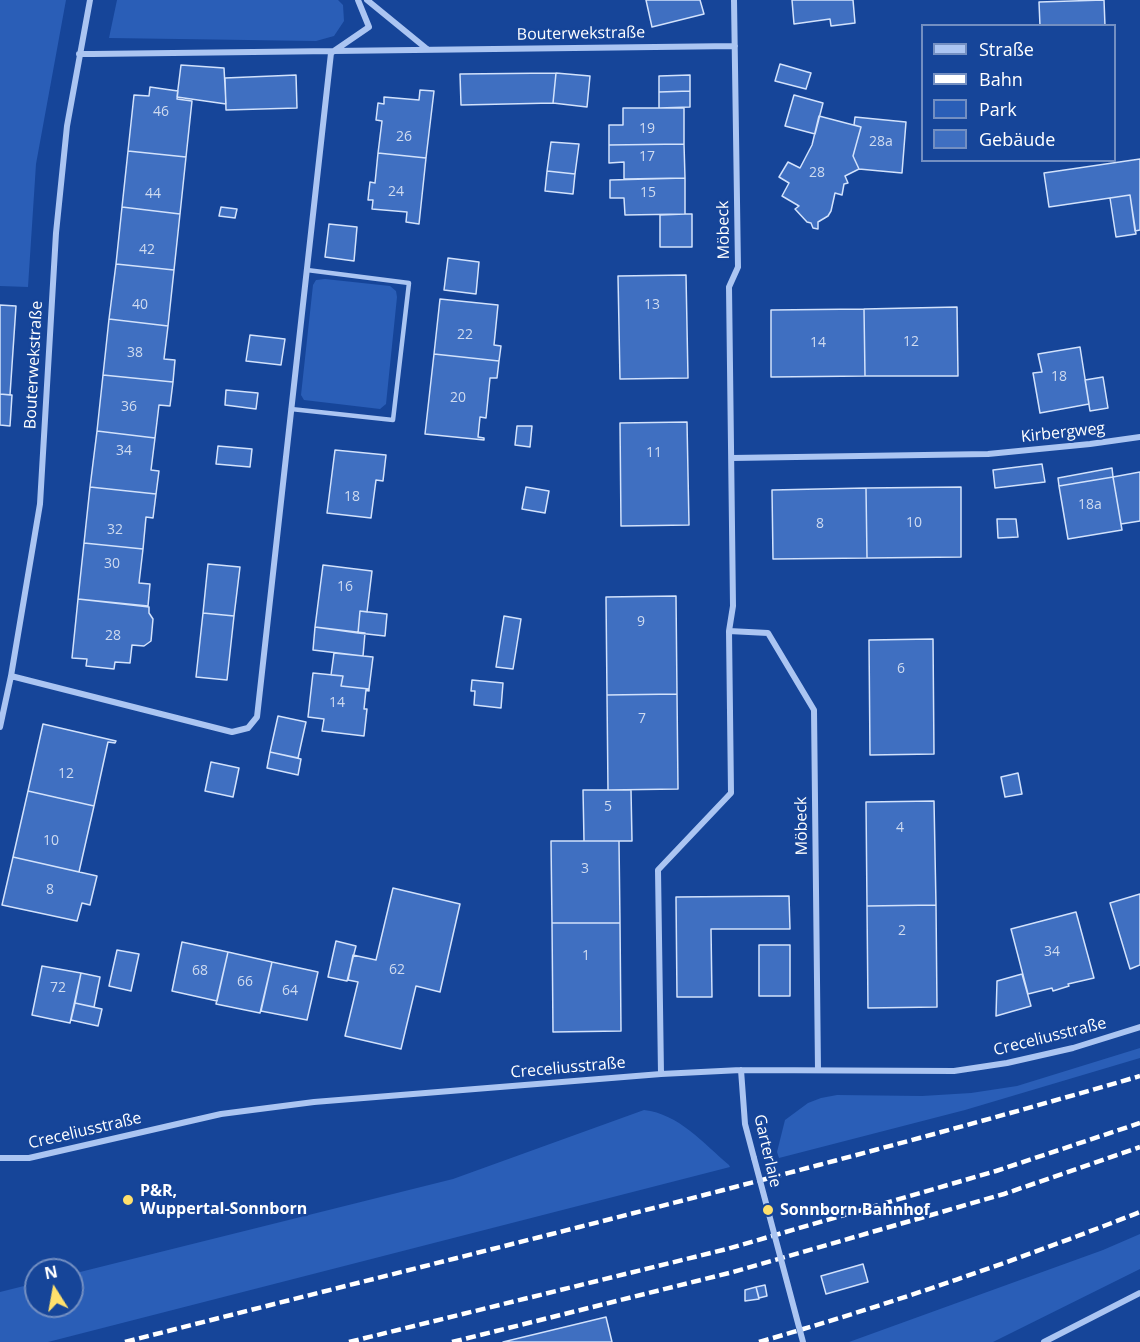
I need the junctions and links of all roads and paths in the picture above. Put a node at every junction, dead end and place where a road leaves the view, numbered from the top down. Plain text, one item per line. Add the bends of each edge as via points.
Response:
1 (90, 0) edge
2 (357, 0) edge
3 (367, 0) edge
4 (734, 0) edge
5 (735, 46) junction
6 (428, 49) junction
7 (331, 53) junction
8 (79, 54) junction
9 (307, 270) junction
10 (291, 409) junction
11 (1140, 437) edge
12 (732, 458) junction
13 (729, 631) junction
14 (11, 676) junction
15 (0, 727) edge
16 (1140, 1027) edge
17 (741, 1070) junction
18 (818, 1070) junction
19 (661, 1074) junction
20 (0, 1158) edge
21 (1140, 1293) edge
22 (803, 1342) edge
23 (1044, 1342) edge

1 - 8 street, Bouterwekstraße
2 - 7 street via 369,27
3 - 6 street
4 - 5 street, Möbeck
5 - 6 street, Bouterwekstraße
5 - 12 street, Möbeck via 738,267 729,287
6 - 7 street, Bouterwekstraße
7 - 8 street, Bouterwekstraße
7 - 9 street
8 - 14 street, Bouterwekstraße via 56,232 40,504
9 - 10 street
9 - 10 lane via 409,283 395,409 393,420
10 - 14 street via 257,717 248,728 232,732
11 - 12 street, Kirbergweg via 988,454
12 - 13 street, Möbeck via 733,606
13 - 18 street, Möbeck via 768,633 814,710
13 - 19 street, Möbeck via 730,793 658,870
14 - 15 street, Bouterwekstraße
16 - 18 street, Creceliusstraße via 1073,1048 954,1071
17 - 18 street, Creceliusstraße
17 - 19 street, Creceliusstraße
17 - 22 street, Garterlaie, bridge via 745,1124
19 - 20 street, Creceliusstraße via 221,1114 29,1158
21 - 23 street

